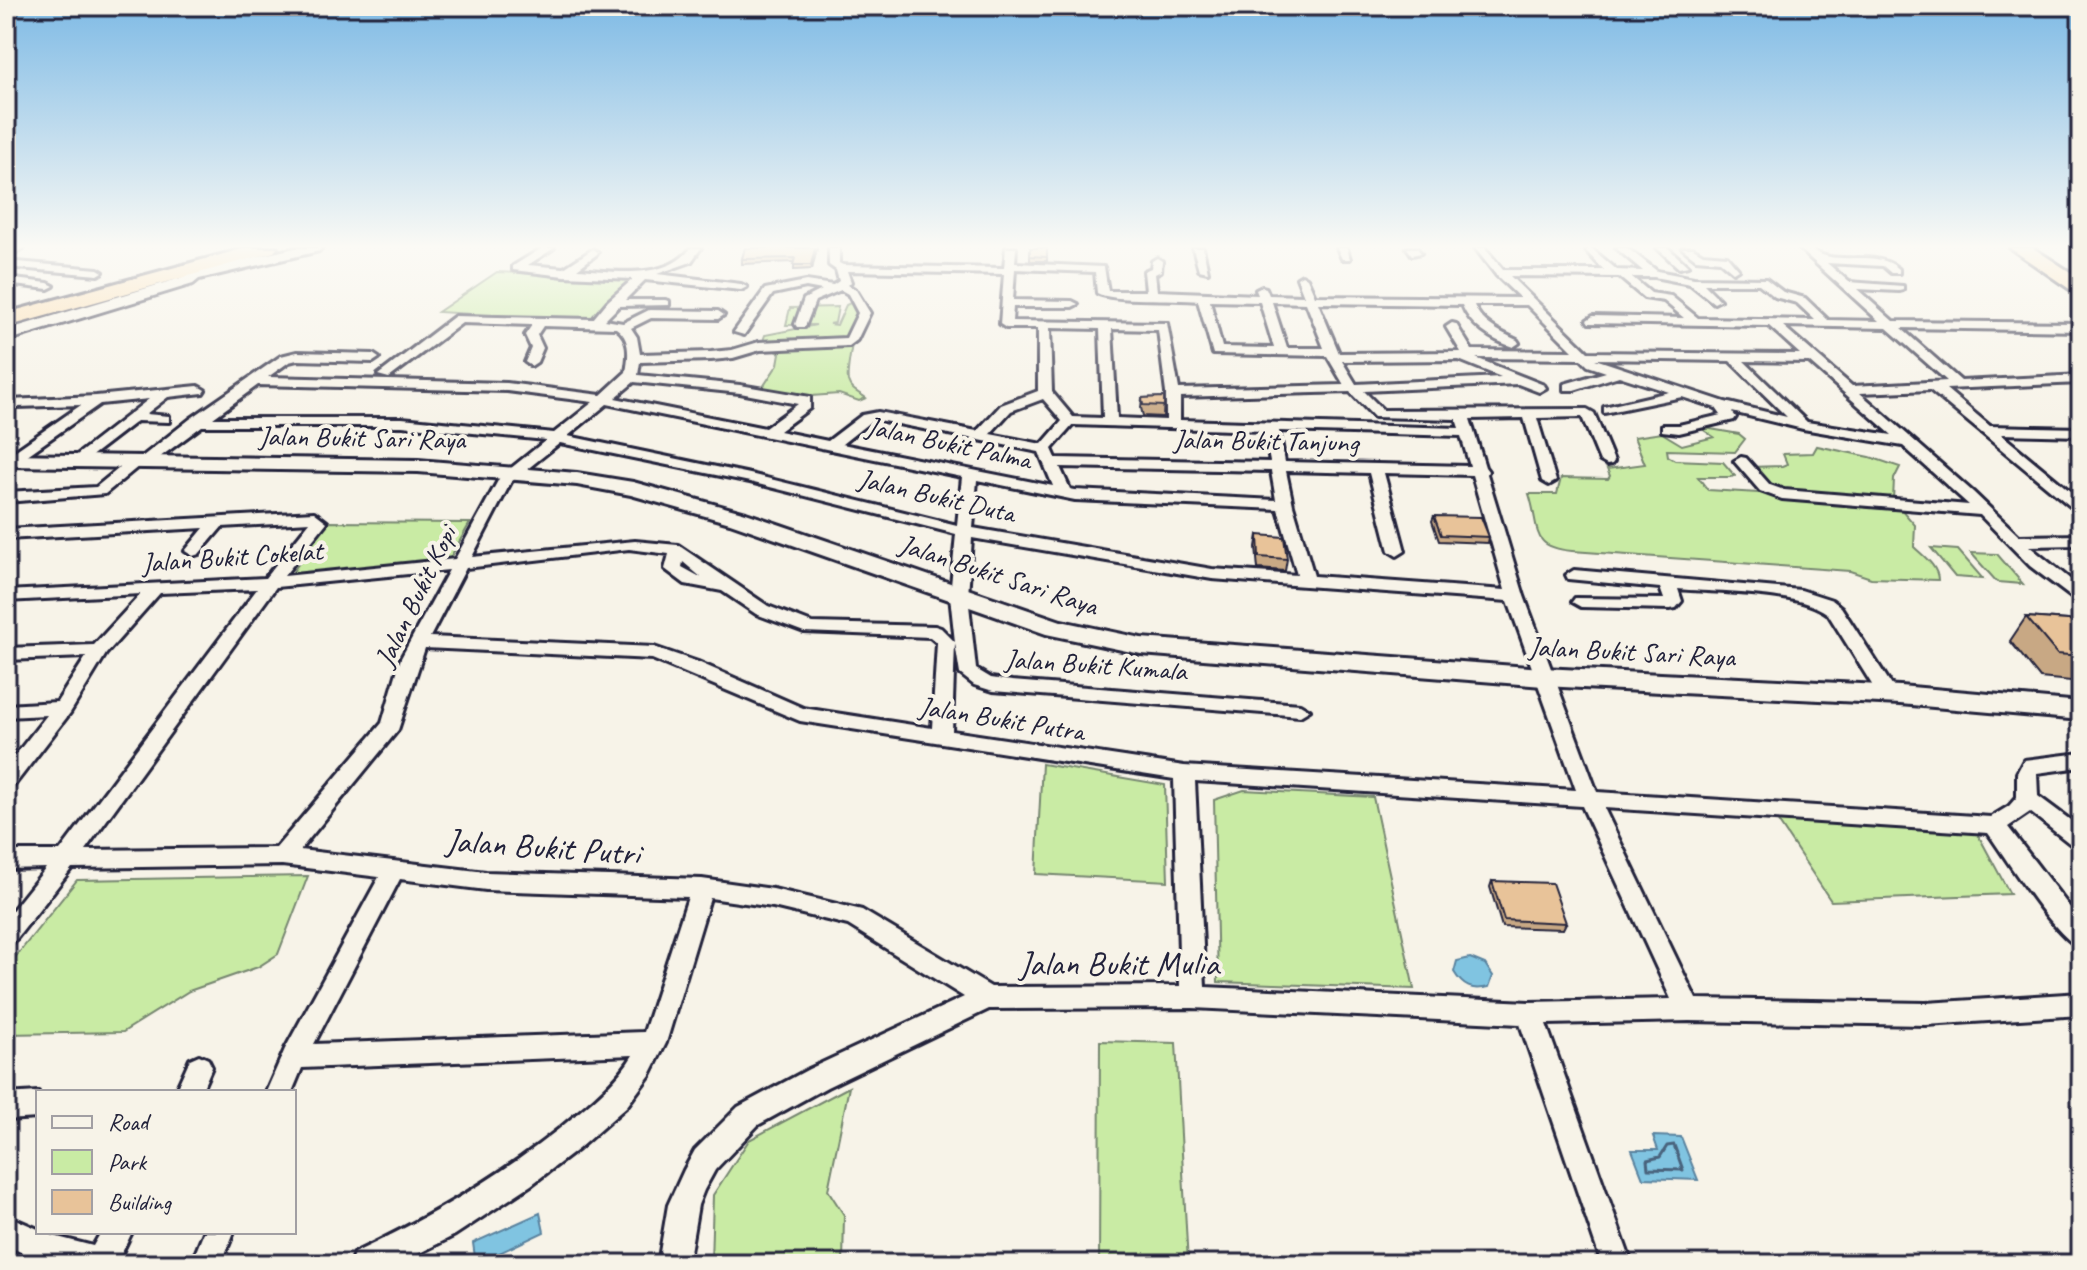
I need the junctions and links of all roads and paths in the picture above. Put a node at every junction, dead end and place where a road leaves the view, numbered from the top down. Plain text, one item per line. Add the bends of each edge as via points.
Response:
1 (27, 307) edge
2 (58, 307) edge
3 (63, 307) edge
4 (101, 307) edge
5 (609, 307) edge
6 (757, 307) edge
7 (807, 307) edge
8 (861, 307) edge
9 (1007, 307) edge
10 (1205, 307) edge
11 (1268, 307) edge
12 (1313, 307) edge
13 (1468, 307) edge
14 (1535, 307) edge
15 (1678, 307) edge
16 (1809, 307) edge
17 (1870, 307) edge
18 (6, 313) edge
19 (718, 315) dead end
20 (1593, 320) dead end
21 (6, 322) edge
22 (540, 322) junction
23 (1696, 322) junction
24 (1771, 322) junction
25 (596, 323) junction
26 (1825, 323) junction
27 (1888, 323) junction
28 (801, 324) dead end
29 (1044, 324) junction
30 (1106, 324) junction
31 (624, 327) junction
32 (1452, 327) dead end
33 (2081, 327) edge
34 (740, 332) dead end
35 (6, 336) edge
36 (1513, 343) dead end
37 (1282, 352) junction
38 (1333, 354) junction
39 (1584, 354) junction
40 (1464, 355) junction
41 (1733, 357) junction
42 (373, 358) dead end
43 (635, 358) junction
44 (1811, 358) junction
45 (531, 362) dead end
46 (1615, 373) junction
47 (384, 375) dead end
48 (631, 378) junction
49 (2081, 379) edge
50 (1518, 380) junction
51 (256, 381) junction
52 (1956, 383) junction
53 (1931, 384) junction
54 (1351, 386) junction
55 (1569, 387) dead end
56 (1539, 388) dead end
57 (198, 390) dead end
58 (1849, 390) junction
59 (165, 393) junction
60 (1045, 393) junction
61 (1173, 393) junction
62 (1679, 394) junction
63 (96, 400) junction
64 (606, 400) junction
65 (1721, 405) junction
66 (6, 409) edge
67 (1609, 410) dead end
68 (1529, 413) junction
69 (1462, 415) junction
70 (133, 417) junction
71 (164, 419) dead end
72 (1069, 421) junction
73 (195, 422) junction
74 (1110, 423) junction
75 (1173, 425) junction
76 (1803, 425) junction
77 (1271, 428) junction
78 (1667, 428) dead end
79 (1987, 430) junction
80 (768, 432) junction
81 (1469, 432) junction
82 (2081, 432) edge
83 (980, 437) junction
84 (558, 438) junction
85 (1907, 442) junction
86 (831, 445) junction
87 (1047, 455) junction
88 (9, 460) edge
89 (76, 461) junction
90 (1607, 461) dead end
91 (1741, 461) dead end
92 (138, 463) junction
93 (1277, 465) junction
94 (1375, 469) junction
95 (1481, 471) junction
96 (512, 472) junction
97 (970, 473) junction
98 (1549, 481) dead end
99 (1064, 493) junction
100 (6, 497) edge
101 (1285, 505) junction
102 (2081, 508) edge
103 (1985, 511) junction
104 (217, 523) junction
105 (966, 532) junction
106 (6, 534) edge
107 (2081, 540) edge
108 (2013, 541) junction
109 (193, 551) dead end
110 (1397, 551) dead end
111 (461, 563) junction
112 (1574, 575) dead end
113 (1307, 581) junction
114 (1667, 582) junction
115 (269, 583) junction
116 (156, 588) junction
117 (6, 596) edge
118 (959, 596) junction
119 (1515, 596) junction
120 (2081, 596) edge
121 (1581, 602) dead end
122 (419, 642) junction
123 (99, 651) junction
124 (6, 654) edge
125 (1543, 677) junction
126 (1888, 695) junction
127 (63, 708) junction
128 (1300, 710) dead end
129 (6, 711) edge
130 (2081, 711) edge
131 (942, 736) junction
132 (2081, 760) edge
133 (1184, 773) junction
134 (6, 782) edge
135 (1589, 798) junction
136 (2028, 799) junction
137 (1994, 825) junction
138 (2081, 840) edge
139 (282, 856) junction
140 (69, 859) junction
141 (6, 860) edge
142 (395, 868) junction
143 (702, 888) junction
144 (6, 935) edge
145 (2081, 938) edge
146 (1193, 997) junction
147 (987, 998) junction
148 (2081, 1004) edge
149 (1689, 1010) junction
150 (1529, 1013) junction
151 (653, 1043) junction
152 (294, 1057) junction
153 (199, 1067) dead end
154 (189, 1090) edge
155 (280, 1090) edge
156 (36, 1105) edge
157 (6, 1107) edge
158 (6, 1230) edge
159 (116, 1234) edge
160 (218, 1234) edge
161 (103, 1263) edge
162 (206, 1264) edge
163 (365, 1264) edge
164 (673, 1264) edge
165 (1617, 1264) edge

1 - 18 highway
2 - 21 highway
3 - 21 highway
4 - 35 street
5 - 25 street
6 - 34 street
7 - 28 street
8 - 43 street via 864,313 845,343
9 - 29 street via 1006,324
10 - 37 street via 1213,348 1223,353
11 - 37 street
12 - 38 street
13 - 36 street via 1492,334
14 - 39 street
15 - 23 street
16 - 26 street
17 - 27 street
19 - 31 street via 651,314
20 - 23 street
22 - 25 street
22 - 45 street via 531,335 537,348
22 - 47 street via 459,319
23 - 24 street
24 - 26 street
24 - 44 street
25 - 31 street
26 - 27 street
27 - 33 street
27 - 52 street
29 - 30 street
29 - 60 street
30 - 61 street via 1161,324
30 - 74 street
31 - 43 street
32 - 40 street
37 - 38 street
38 - 40 street
38 - 54 street
39 - 40 street
39 - 41 street
39 - 46 street
40 - 50 street
41 - 44 street
41 - 76 street
42 - 51 street via 290,357
43 - 48 street
44 - 58 street
46 - 55 street
46 - 62 street
48 - 64 street, Jalan Bukit Kopi
48 - 80 street via 805,400
49 - 52 street
50 - 54 street
50 - 56 street
51 - 64 street, Jalan Bukit Palma via 507,387
51 - 73 street
52 - 53 street
53 - 58 street
53 - 79 street
54 - 61 street
54 - 69 street via 1384,416
57 - 59 street
58 - 85 street
59 - 63 street
59 - 70 street
60 - 72 street
60 - 83 street via 1006,408
61 - 75 street
62 - 65 street
62 - 67 street
63 - 66 street via 39,410
63 - 88 street
64 - 80 street, Jalan Bukit Palma
64 - 84 street, Jalan Bukit Kopi
65 - 76 street
65 - 78 street via 1729,417
68 - 69 street
68 - 90 street via 1580,411 1590,416
68 - 98 street
69 - 81 street
70 - 71 street
70 - 89 street
72 - 74 street
72 - 87 street
73 - 84 street, Jalan Bukit Duta via 414,422
73 - 92 street
74 - 75 street
75 - 77 street
76 - 85 street
77 - 81 street
77 - 93 street
79 - 82 street
79 - 102 street
80 - 86 street, Jalan Bukit Palma
81 - 95 street
83 - 86 street, Jalan Bukit Tanjung via 878,416 867,418
83 - 87 street, Jalan Bukit Tanjung
84 - 96 street, Jalan Bukit Kopi
84 - 105 street, Jalan Bukit Duta via 737,475
85 - 103 street
86 - 97 street, Jalan Bukit Palma
87 - 93 street, Jalan Bukit Tanjung
87 - 99 street
88 - 89 street, Jalan Bukit Sari Raya
89 - 92 street, Jalan Bukit Sari Raya
91 - 103 street via 1765,488 1782,494
92 - 96 street, Jalan Bukit Sari Raya
92 - 100 street via 100,491
93 - 94 street, Jalan Bukit Tanjung
93 - 101 street
94 - 95 street, Jalan Bukit Tanjung
94 - 110 street
95 - 119 street
96 - 111 street, Jalan Bukit Kopi
96 - 118 street, Jalan Bukit Sari Raya via 660,495
97 - 99 street, Jalan Bukit Palma
97 - 105 street, Jalan Bukit Kumala
99 - 101 street, Jalan Bukit Palma
101 - 113 street
103 - 108 street
104 - 106 street
104 - 109 street
104 - 115 street via 318,519
105 - 113 street, Jalan Bukit Duta via 1212,574
105 - 118 street, Jalan Bukit Kumala
107 - 108 street
108 - 120 street
111 - 115 street, Jalan Bukit Cokelat
111 - 122 street, Jalan Bukit Kopi
111 - 131 street, Jalan Bukit Cokelat via 629,546 678,550 762,610 810,628 935,632 946,642
112 - 114 street
113 - 119 street, Jalan Bukit Duta
114 - 121 street via 1670,604
114 - 126 street via 1801,595 1826,604
115 - 116 street, Jalan Bukit Cokelat
115 - 140 street
116 - 117 street, Jalan Bukit Cokelat
116 - 123 street
118 - 125 street, Jalan Bukit Sari Raya via 1055,628 1141,646
118 - 128 street, Jalan Bukit Kumala via 967,670 976,680
119 - 125 street
122 - 131 street, Jalan Bukit Putra via 654,653 800,714
122 - 139 street, Jalan Bukit Kopi via 391,725
123 - 124 street
123 - 127 street
125 - 126 street, Jalan Bukit Sari Raya
125 - 135 street
126 - 130 street, Jalan Bukit Sari Raya
127 - 129 street
127 - 134 street
131 - 133 street, Jalan Bukit Putra
132 - 136 street via 2031,765
133 - 135 street, Jalan Bukit Putra
133 - 146 street
135 - 137 street, Jalan Bukit Putra
135 - 149 street
136 - 137 street
136 - 138 street
137 - 145 street
139 - 140 street, Jalan Bukit Putri
139 - 142 street, Jalan Bukit Putri
140 - 141 street, Jalan Bukit Putri
140 - 144 street
142 - 143 street, Jalan Bukit Putri via 486,881
142 - 152 street
143 - 147 street, Jalan Bukit Putri via 854,917
143 - 151 street
146 - 147 street, Jalan Bukit Mulia
146 - 150 street, Jalan Bukit Mulia
147 - 164 street, Jalan Bukit Mulia via 748,1116 705,1160 694,1180 683,1205
148 - 149 street, Jalan Bukit Mulia via 1926,1014
149 - 150 street, Jalan Bukit Mulia
150 - 165 street
151 - 152 street
151 - 163 street via 617,1097 568,1140 445,1225
152 - 155 street
153 - 154 street
156 - 157 street
158 - 161 street via 51,1251
159 - 161 street
160 - 162 street

